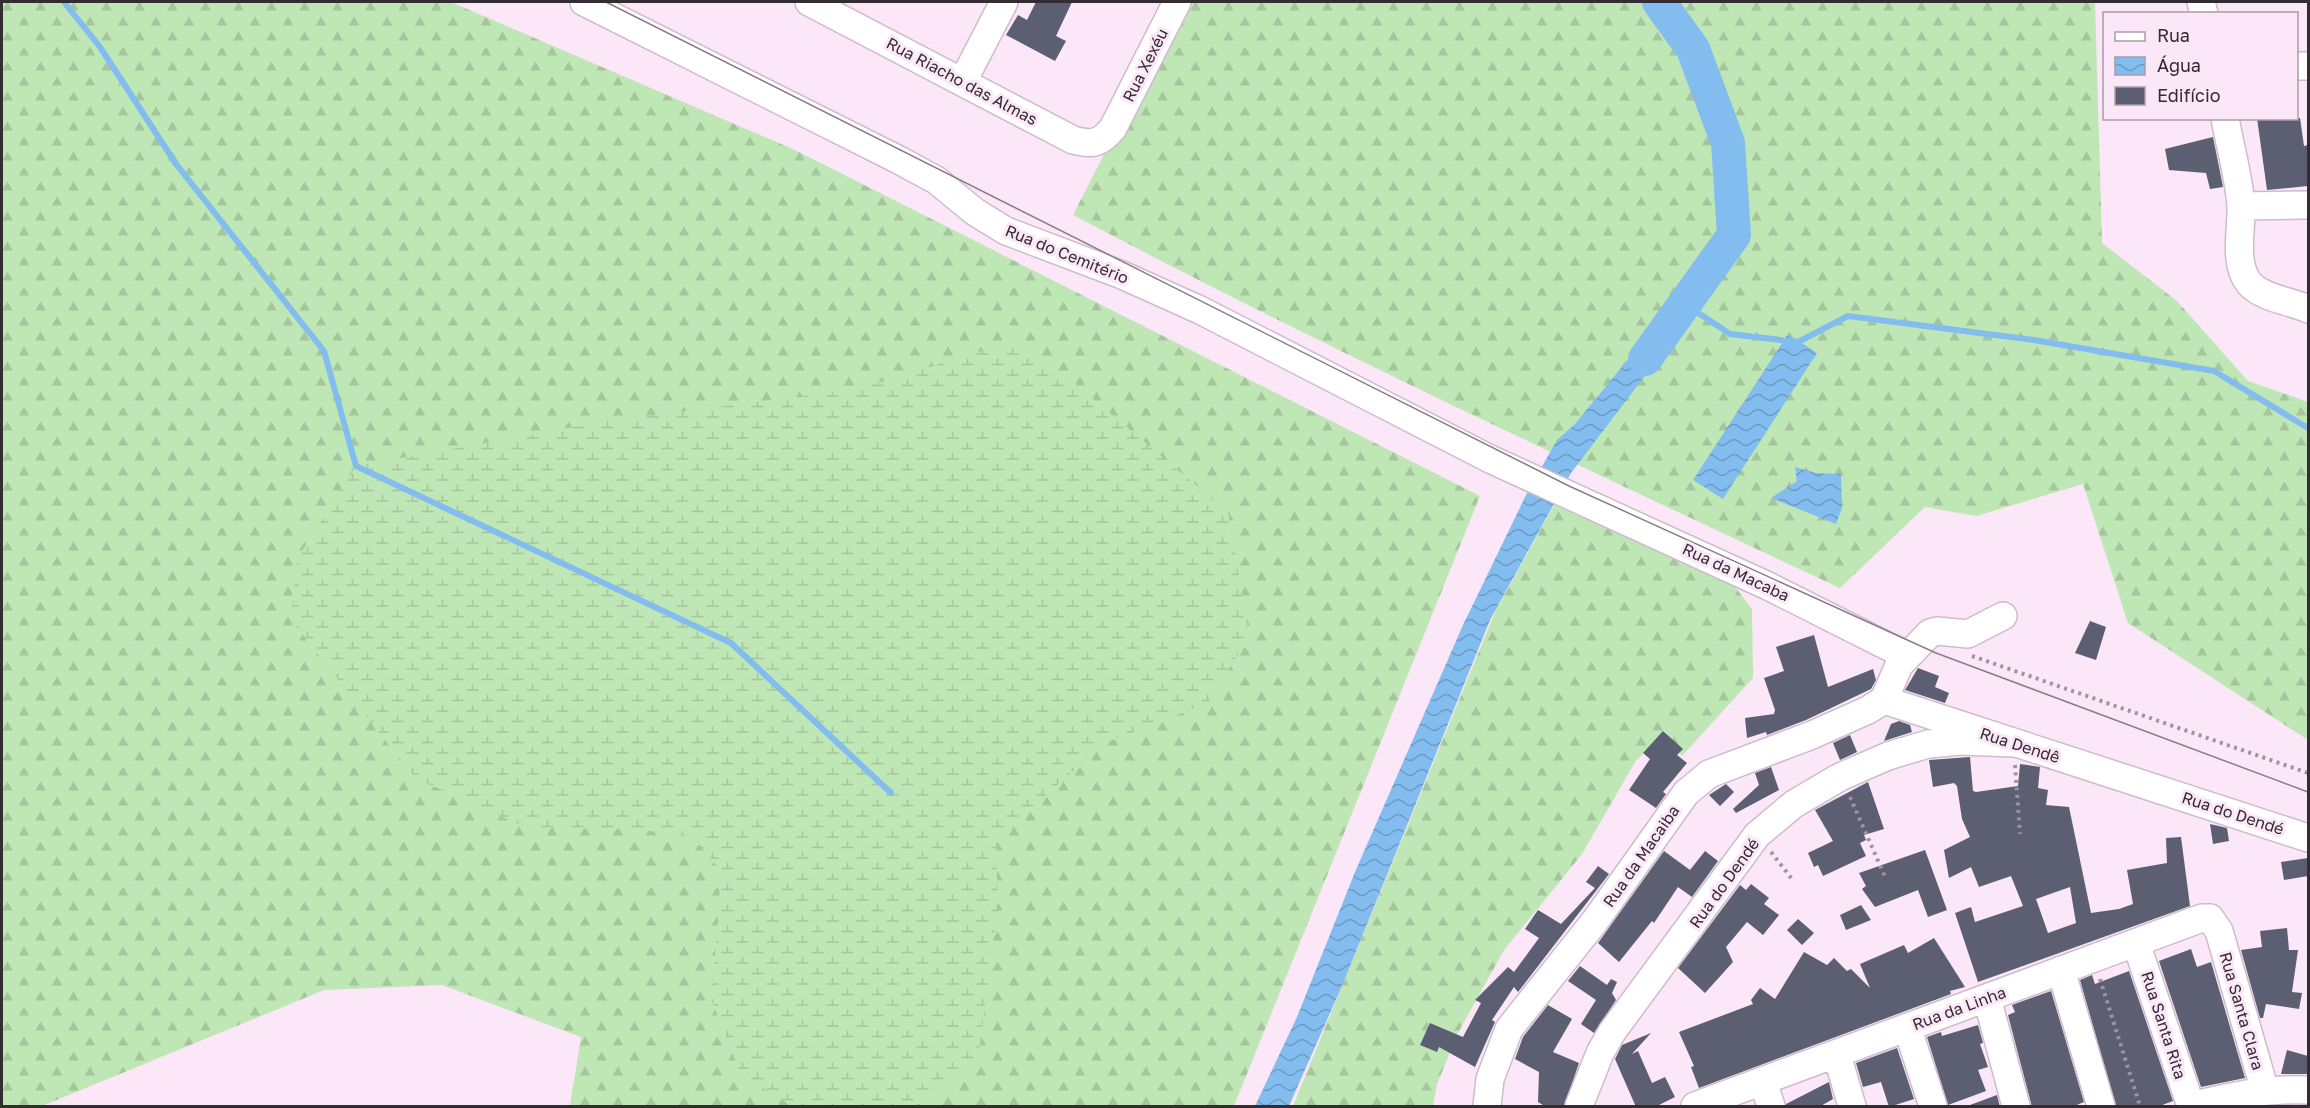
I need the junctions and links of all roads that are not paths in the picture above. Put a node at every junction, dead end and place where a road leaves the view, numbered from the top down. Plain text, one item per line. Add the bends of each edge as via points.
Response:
1 (584, 2) edge
2 (809, 2) edge
3 (1004, 2) edge
4 (1177, 2) edge
5 (840, 8) edge
6 (963, 81) junction
7 (2225, 120) edge
8 (1113, 128) joint
9 (2308, 205) edge
10 (2241, 206) junction
11 (2308, 309) edge
12 (1563, 494) joint
13 (2003, 616) dead end
14 (1907, 656) junction
15 (1884, 700) junction
16 (2014, 743) junction
17 (2157, 788) joint
18 (2308, 838) edge
19 (2219, 931) joint
20 (2136, 943) junction
21 (2061, 970) junction
22 (1987, 998) junction
23 (1907, 1027) junction
24 (1837, 1055) junction
25 (2308, 1090) edge
26 (2265, 1091) junction
27 (1767, 1094) edge
28 (1487, 1107) edge
29 (1579, 1107) edge
30 (1695, 1107) edge
31 (1852, 1107) edge
32 (1933, 1107) edge
33 (2016, 1107) edge
34 (2101, 1107) edge
35 (2191, 1107) edge

1 - 12 street, Rua do Cemitério via 936,180 1006,231 1200,310
2 - 5 street, Rua Riacho das Almas
3 - 6 street
4 - 8 street, Rua Xexéu
5 - 6 street, Rua Riacho das Almas
6 - 8 street, Rua Riacho das Almas via 1072,140 1094,143 1103,140
7 - 10 street
9 - 10 street
10 - 11 street via 2242,264 2249,284
12 - 14 street, Rua da Macaba via 1768,586
13 - 14 street via 1968,634 1933,631
14 - 15 street via 1893,675
15 - 16 street, Rua Dendê
15 - 28 street, Rua da Macaiba via 1812,735 1709,774 1686,793 1595,921 1509,1029 1490,1078
16 - 17 street, Rua Dendê
16 - 29 street, Rua do Dendé via 1928,744 1840,777 1794,804 1757,835 1612,1032
17 - 18 street, Rua do Dendé
19 - 20 street, Rua da Linha via 2210,918 2202,918
19 - 26 street, Rua Santa Clara
20 - 21 street, Rua da Linha
20 - 35 street, Rua Santa Rita
21 - 22 street, Rua da Linha
21 - 34 street
22 - 23 street, Rua da Linha
22 - 33 street
23 - 24 street, Rua da Linha
23 - 32 street
24 - 27 street, Rua da Linha
24 - 31 street
25 - 26 street
26 - 35 street
27 - 30 street, Rua da Linha

